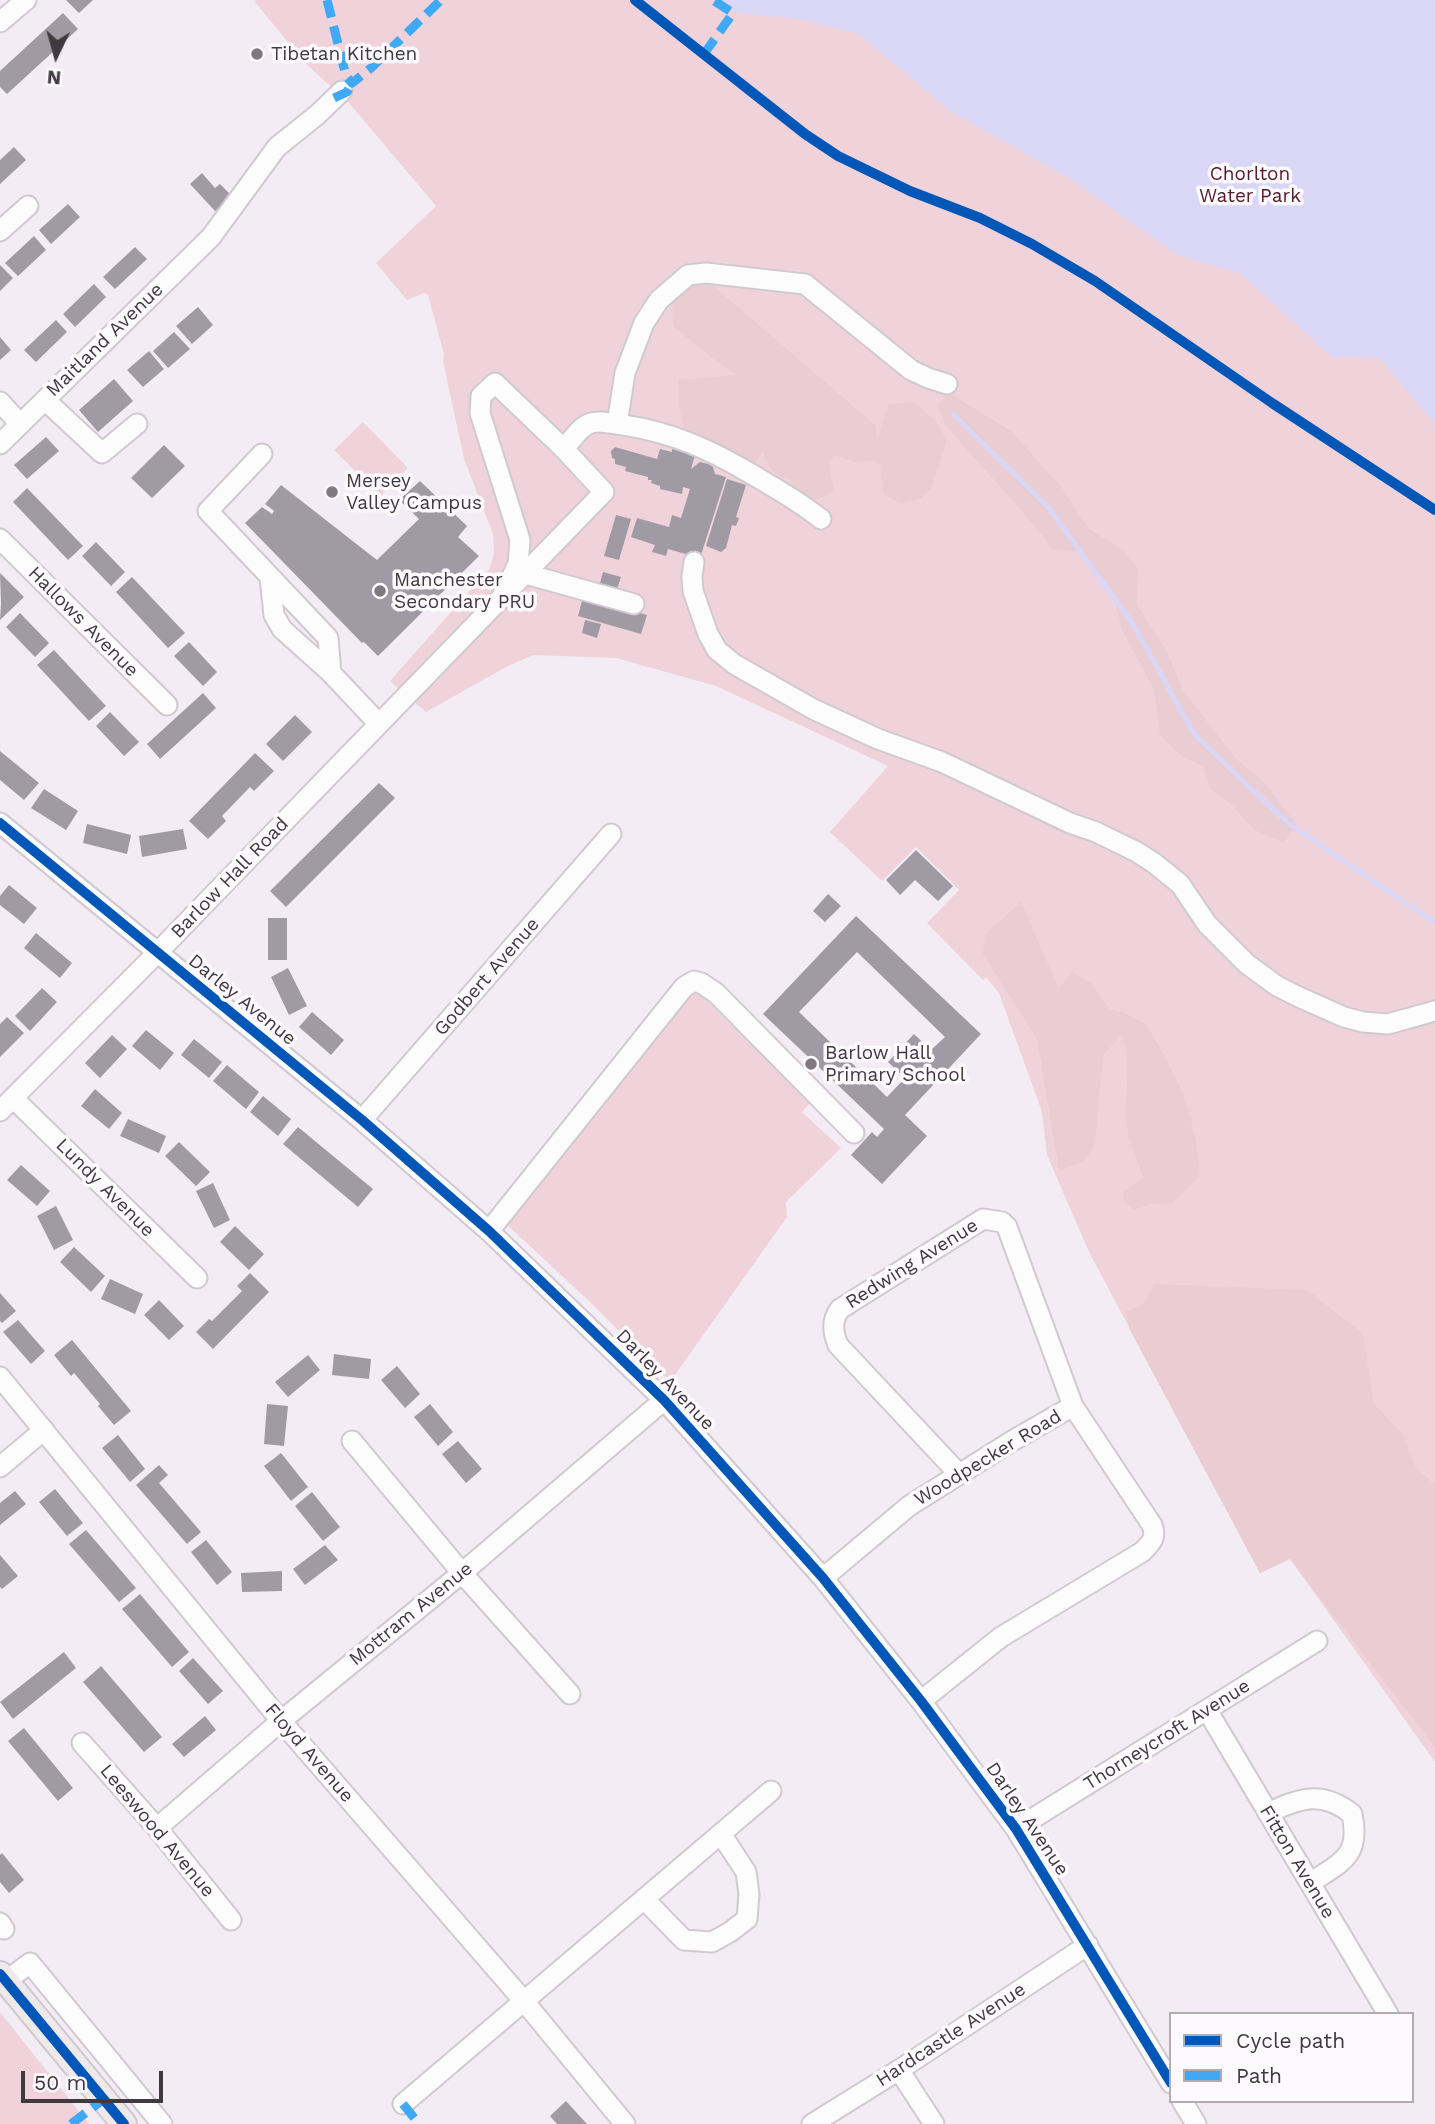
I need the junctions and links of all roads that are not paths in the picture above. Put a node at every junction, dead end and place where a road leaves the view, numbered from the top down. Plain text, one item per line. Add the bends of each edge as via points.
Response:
1 (16, 3) edge
2 (0, 22) edge
3 (342, 91) dead end
4 (28, 206) dead end
5 (0, 231) edge
6 (947, 384) dead end
7 (45, 400) junction
8 (0, 402) edge
9 (20, 424) junction
10 (137, 424) dead end
11 (617, 424) junction
12 (0, 444) edge
13 (564, 449) junction
14 (262, 454) dead end
15 (821, 519) dead end
16 (0, 539) edge
17 (694, 562) dead end
18 (526, 574) junction
19 (502, 599) junction
20 (634, 604) dead end
21 (167, 705) dead end
22 (379, 724) junction
23 (0, 823) edge
24 (611, 834) dead end
25 (157, 953) junction
26 (1435, 1011) edge
27 (7, 1105) edge
28 (362, 1120) junction
29 (855, 1133) dead end
30 (489, 1231) junction
31 (197, 1278) dead end
32 (0, 1377) edge
33 (664, 1400) junction
34 (1073, 1406) junction
35 (44, 1430) junction
36 (352, 1441) dead end
37 (0, 1468) edge
38 (959, 1474) junction
39 (462, 1573) junction
40 (823, 1578) junction
41 (1317, 1641) dead end
42 (570, 1693) dead end
43 (921, 1701) junction
44 (1207, 1710) junction
45 (281, 1721) junction
46 (82, 1743) dead end
47 (771, 1791) dead end
48 (1268, 1813) junction
49 (156, 1828) junction
50 (1016, 1829) junction
51 (721, 1834) junction
52 (1310, 1883) junction
53 (644, 1899) junction
54 (231, 1920) dead end
55 (1088, 1945) junction
56 (3, 1977) edge
57 (523, 2000) junction
58 (1387, 2012) edge
59 (899, 2070) junction
60 (1169, 2079) edge
61 (1183, 2103) edge
62 (403, 2104) dead end
63 (124, 2124) edge
64 (162, 2124) edge
65 (625, 2124) edge
66 (812, 2124) edge
67 (934, 2124) edge
68 (1196, 2124) edge

1 - 2 street
3 - 7 street, Maitland Avenue via 277,147 211,237
4 - 5 street
6 - 11 street via 911,370 805,284 688,275 659,300 644,323 625,373
7 - 9 street, Maitland Avenue
7 - 10 street via 102,453
8 - 9 street
9 - 12 street, Maitland Avenue
11 - 13 street via 593,422
11 - 15 street via 687,440 730,460
13 - 18 street, Barlow Hall Road via 604,492
13 - 19 street via 495,383 481,396 480,413 520,540 518,564
14 - 22 street via 208,511 328,638 331,673
16 - 21 street, Hallows Avenue
17 - 26 street via 693,591 708,634 717,650 734,664 813,709 942,762 1137,852 1180,884 1207,924 1247,964 1298,997 1363,1022 1388,1024
18 - 19 street, Barlow Hall Road
18 - 20 street
19 - 22 street, Barlow Hall Road
22 - 25 street, Barlow Hall Road
23 - 25 street, Darley Avenue
24 - 28 street, Godbert Avenue
25 - 27 street, Barlow Hall Road
25 - 28 street, Darley Avenue
27 - 31 street, Lundy Avenue
28 - 30 street, Darley Avenue
29 - 30 street via 716,993 694,981
30 - 33 street, Darley Avenue
32 - 35 street, Floyd Avenue
33 - 39 street, Mottram Avenue
33 - 40 street, Darley Avenue
34 - 38 street, Woodpecker Road
34 - 38 street, Redwing Avenue via 1007,1227 983,1219 834,1316 838,1345
34 - 43 street, Woodpecker Road via 1152,1525 1153,1541 1002,1637
35 - 37 street
35 - 45 street, Floyd Avenue
36 - 39 street
38 - 40 street, Woodpecker Road via 909,1506
39 - 42 street
39 - 45 street, Mottram Avenue
40 - 43 street, Darley Avenue
41 - 44 street, Thorneycroft Avenue
43 - 50 street, Darley Avenue
44 - 48 street, Fitton Avenue
44 - 50 street, Thorneycroft Avenue
45 - 49 street, Mottram Avenue
45 - 57 street, Floyd Avenue
46 - 49 street, Leeswood Avenue
47 - 51 street
48 - 52 street, Fitton Avenue
48 - 52 street via 1312,1798 1330,1799 1352,1814 1356,1833 1352,1850
49 - 54 street, Leeswood Avenue
50 - 55 street, Darley Avenue
51 - 53 street
51 - 53 street via 746,1872 747,1919 712,1942 684,1940
52 - 58 street, Fitton Avenue
53 - 57 street
55 - 59 street, Hardcastle Avenue
55 - 60 street, Darley Avenue
56 - 63 main road
56 - 64 street via 30,1963
57 - 62 street
57 - 65 street, Floyd Avenue
59 - 66 street, Hardcastle Avenue
59 - 67 street
61 - 68 street

